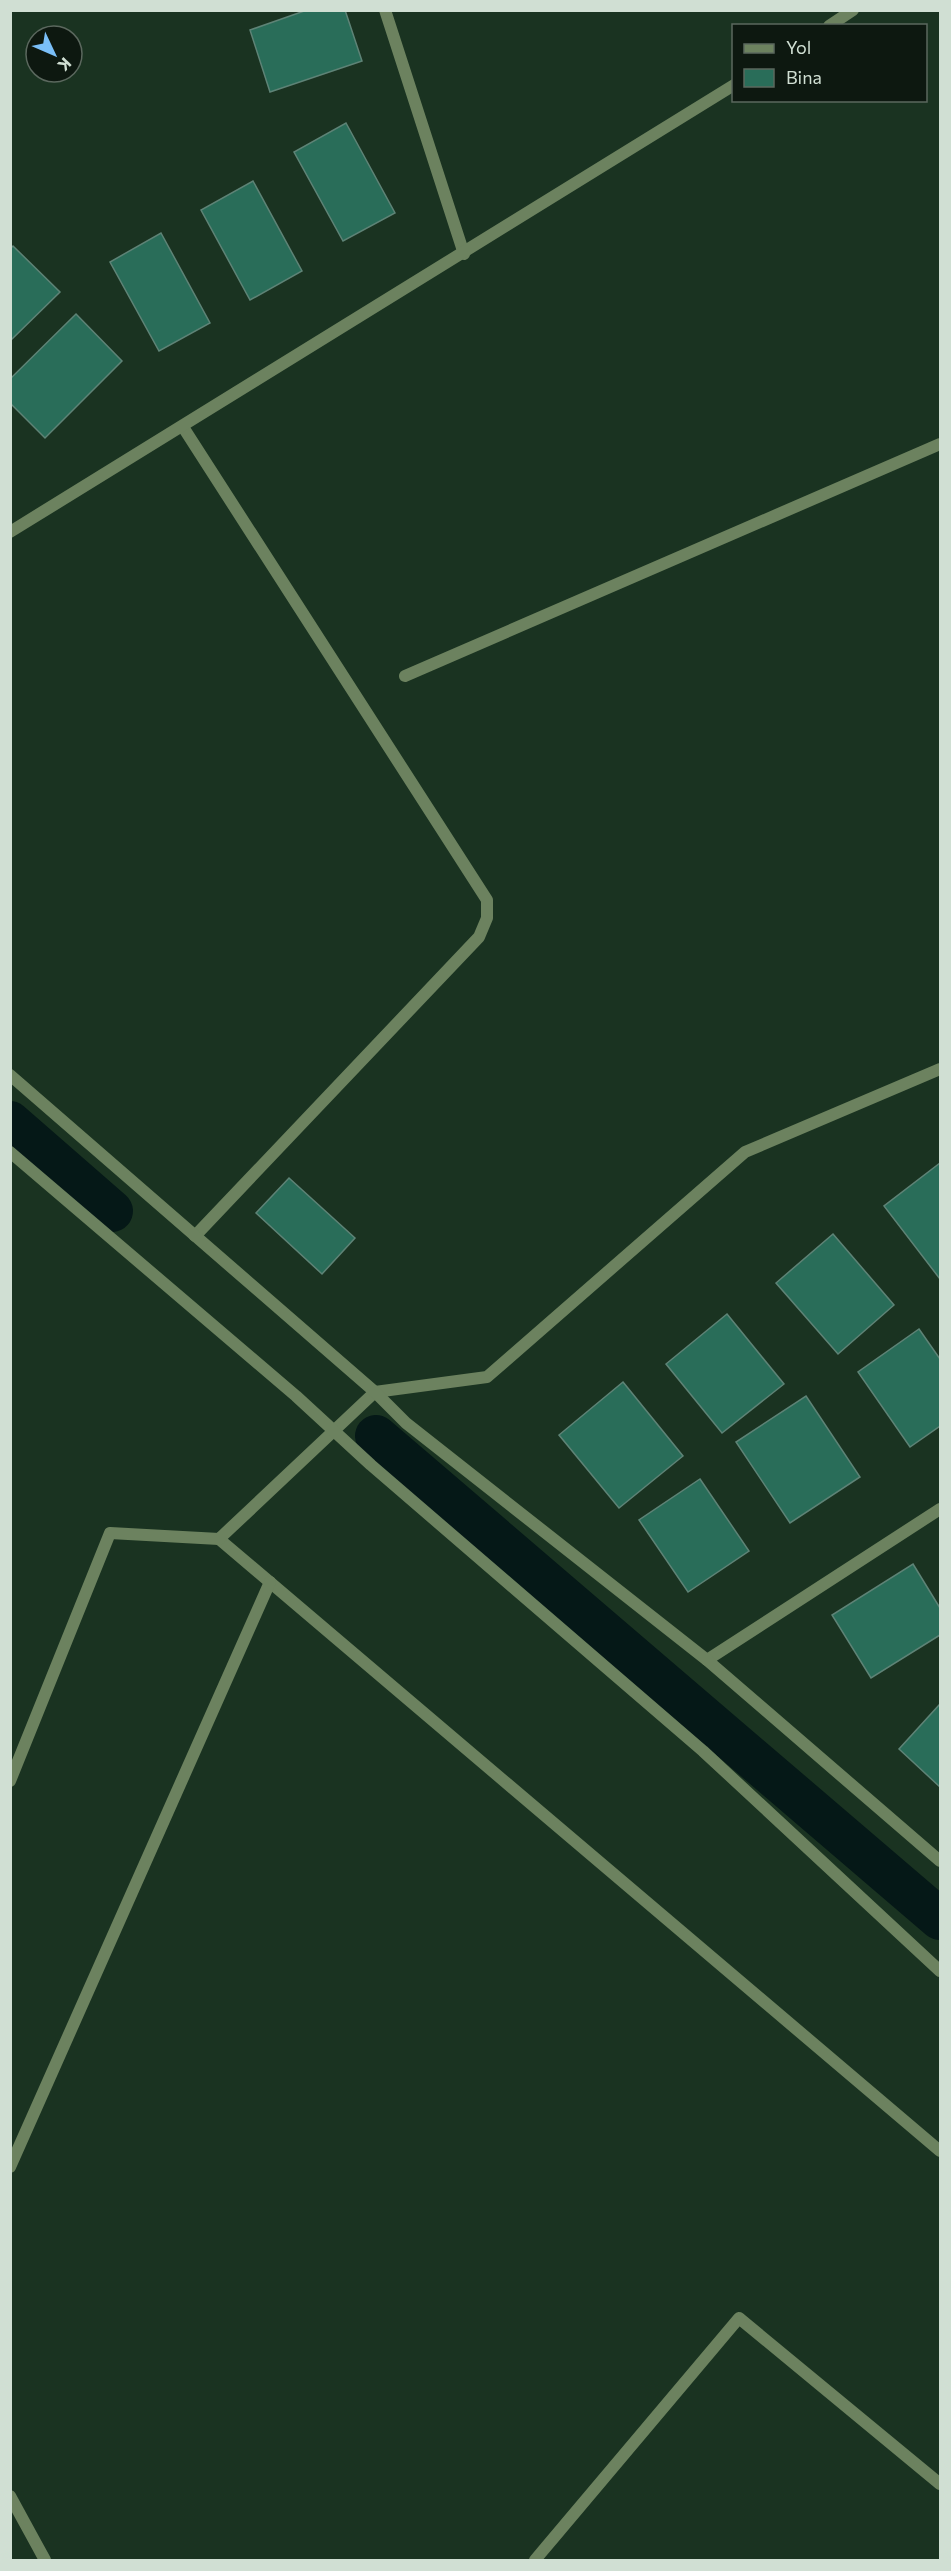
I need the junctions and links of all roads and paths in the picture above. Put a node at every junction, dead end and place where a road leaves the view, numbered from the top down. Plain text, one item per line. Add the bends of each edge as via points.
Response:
1 (385, 10) edge
2 (853, 10) edge
3 (832, 24) edge
4 (732, 87) edge
5 (464, 254) junction
6 (183, 427) junction
7 (940, 444) edge
8 (10, 532) edge
9 (405, 676) dead end
10 (940, 1069) edge
11 (10, 1075) edge
12 (10, 1152) edge
13 (195, 1236) junction
14 (375, 1392) junction
15 (334, 1432) junction
16 (940, 1509) edge
17 (219, 1539) junction
18 (270, 1582) junction
19 (707, 1659) junction
20 (10, 1781) edge
21 (940, 1861) edge
22 (940, 1971) edge
23 (940, 2151) edge
24 (10, 2167) edge
25 (940, 2484) edge
26 (10, 2496) edge
27 (45, 2560) edge
28 (535, 2560) edge

1 - 5 street
2 - 3 street
4 - 5 street
5 - 6 street
6 - 8 street
6 - 13 street via 487,900 487,918 479,937
7 - 9 street
10 - 14 street via 745,1152 487,1377
11 - 13 street
12 - 15 street
13 - 14 street
14 - 15 street
14 - 19 street via 406,1423
15 - 17 street
15 - 22 street via 703,1751
16 - 19 street
17 - 18 street
17 - 20 street via 110,1533
18 - 23 street
18 - 24 street
19 - 21 street
25 - 28 street via 739,2318
26 - 27 street

